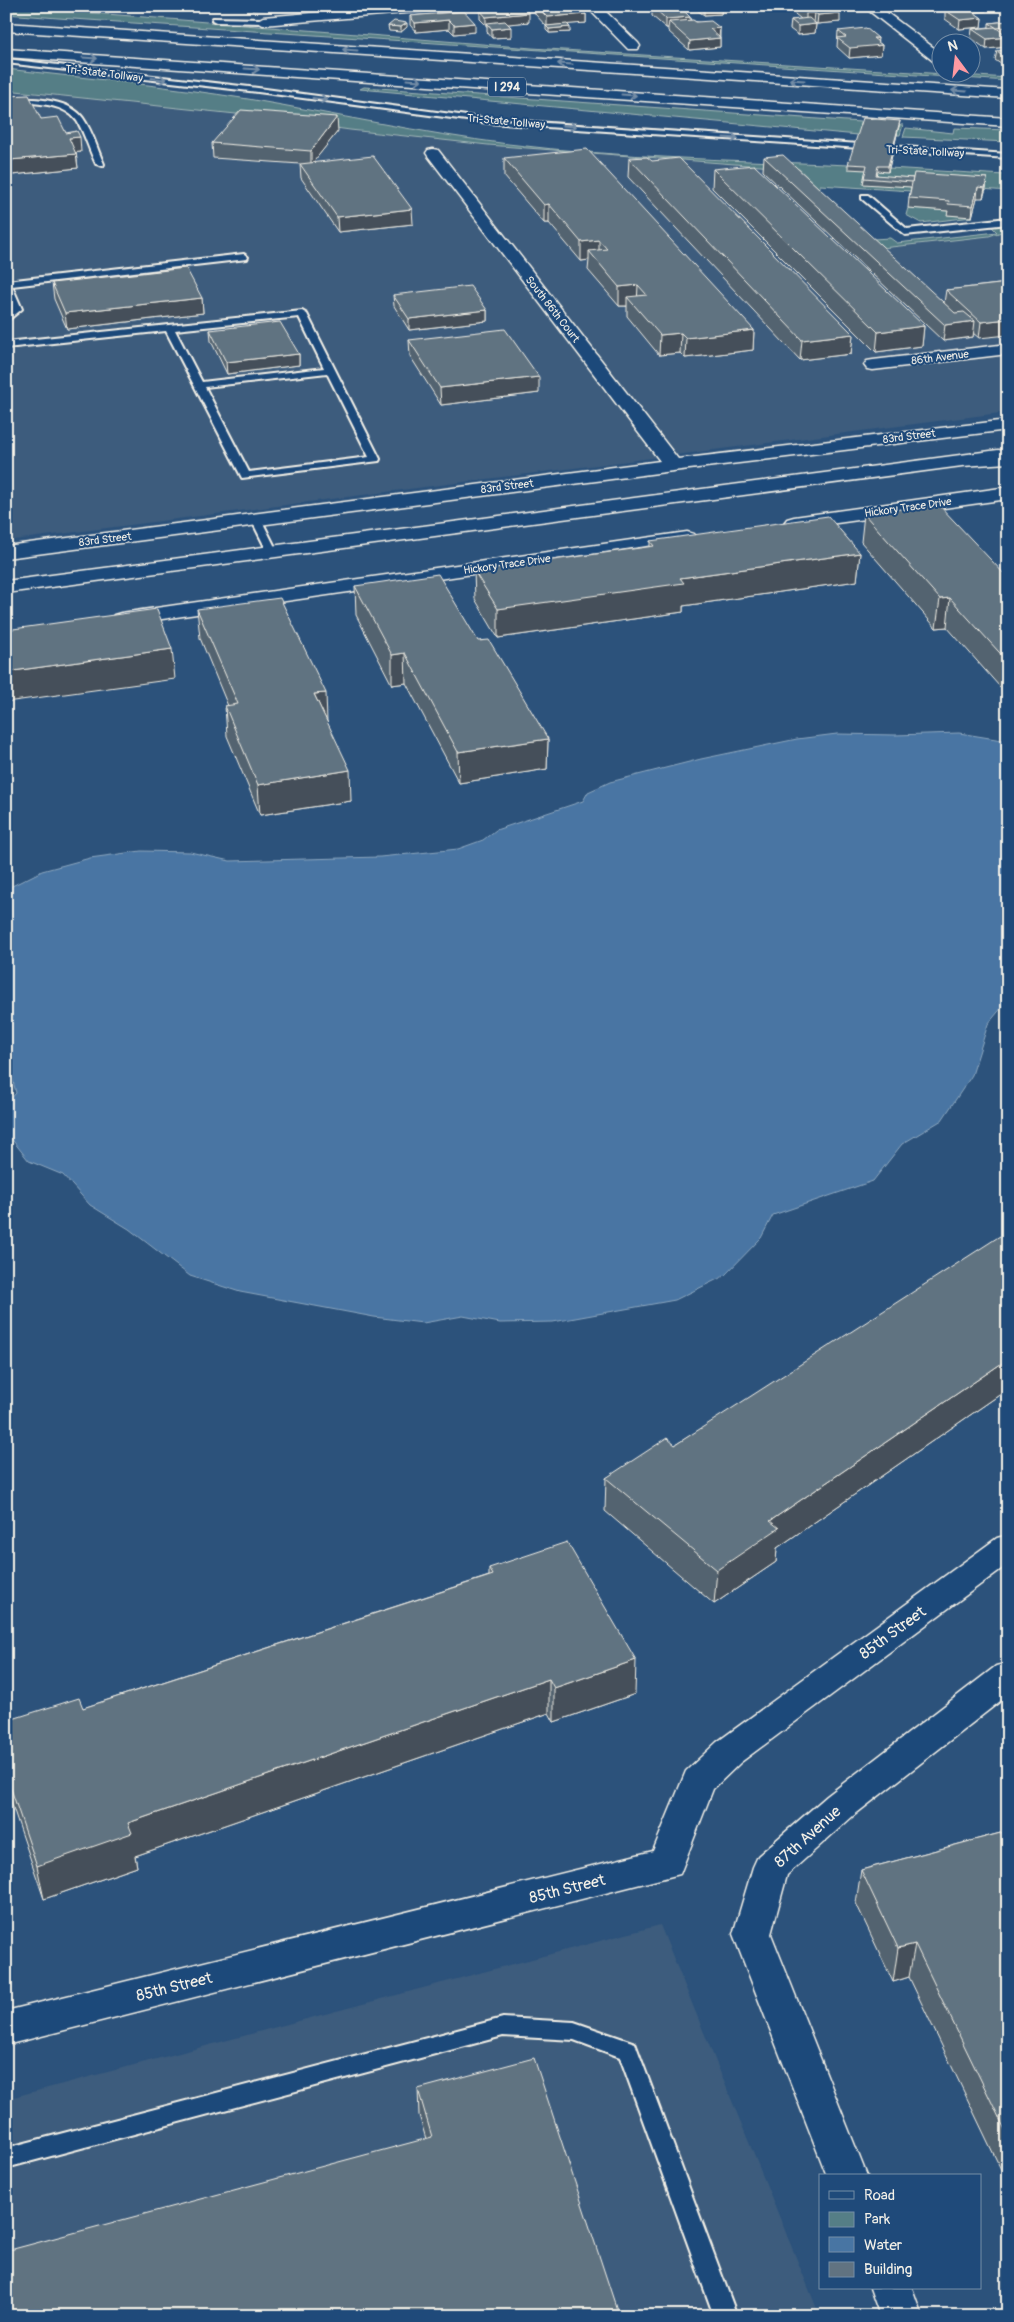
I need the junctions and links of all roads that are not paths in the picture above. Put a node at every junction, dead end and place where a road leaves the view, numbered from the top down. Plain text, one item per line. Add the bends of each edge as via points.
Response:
1 (441, 6) edge
2 (592, 6) edge
3 (869, 6) edge
4 (316, 11) edge
5 (216, 20) dead end
6 (263, 21) joint
7 (6, 27) edge
8 (633, 46) dead end
9 (6, 53) edge
10 (932, 53) edge
11 (6, 61) edge
12 (1008, 94) edge
13 (6, 100) edge
14 (1008, 122) edge
15 (433, 153) dead end
16 (1008, 156) edge
17 (100, 164) dead end
18 (865, 197) dead end
19 (1008, 221) edge
20 (244, 257) dead end
21 (6, 319) edge
22 (169, 328) junction
23 (6, 345) edge
24 (1008, 349) edge
25 (873, 366) dead end
26 (331, 370) junction
27 (198, 385) junction
28 (1008, 424) edge
29 (1008, 457) edge
30 (673, 465) junction
31 (999, 494) edge
32 (1008, 515) edge
33 (256, 519) junction
34 (773, 526) edge
35 (705, 536) edge
36 (6, 552) edge
37 (273, 553) junction
38 (6, 588) edge
39 (105, 621) edge
40 (1008, 1547) edge
41 (1008, 1676) edge
42 (6, 2028) edge
43 (6, 2158) edge
44 (846, 2174) edge
45 (892, 2290) edge
46 (726, 2316) edge
47 (901, 2316) edge

1 - 4 main road
2 - 8 main road
3 - 10 main road
4 - 6 main road
5 - 6 lane
12 -> 7 main road, I 294
9 -> 14 main road, Tri-State Tollway / I 294
11 -> 16 lane, Tri-State Tollway via 489,121
13 - 17 lane via 68,108 79,117
15 - 30 main road, South 86th Court
18 - 19 lane via 906,232
20 - 21 lane via 7,284 17,310
22 - 23 lane
22 - 26 lane via 302,314
22 - 27 lane
24 - 25 main road, 86th Avenue
26 - 27 lane
26 - 27 lane via 376,459 246,476
28 - 30 main road, 83rd Street
29 - 37 main road via 962,460
30 - 33 main road, 83rd Street
31 - 32 main road
31 - 34 main road, Hickory Trace Drive
33 - 36 main road, 83rd Street
33 - 37 lane
35 - 39 main road, Hickory Trace Drive
37 - 38 main road
40 - 42 main road, 85th Street via 729,1752 698,1781 667,1863
41 - 44 main road, 87th Avenue via 840,1806 771,1867 752,1934
43 - 46 lane via 503,2027 574,2031 628,2050
45 - 47 main road

